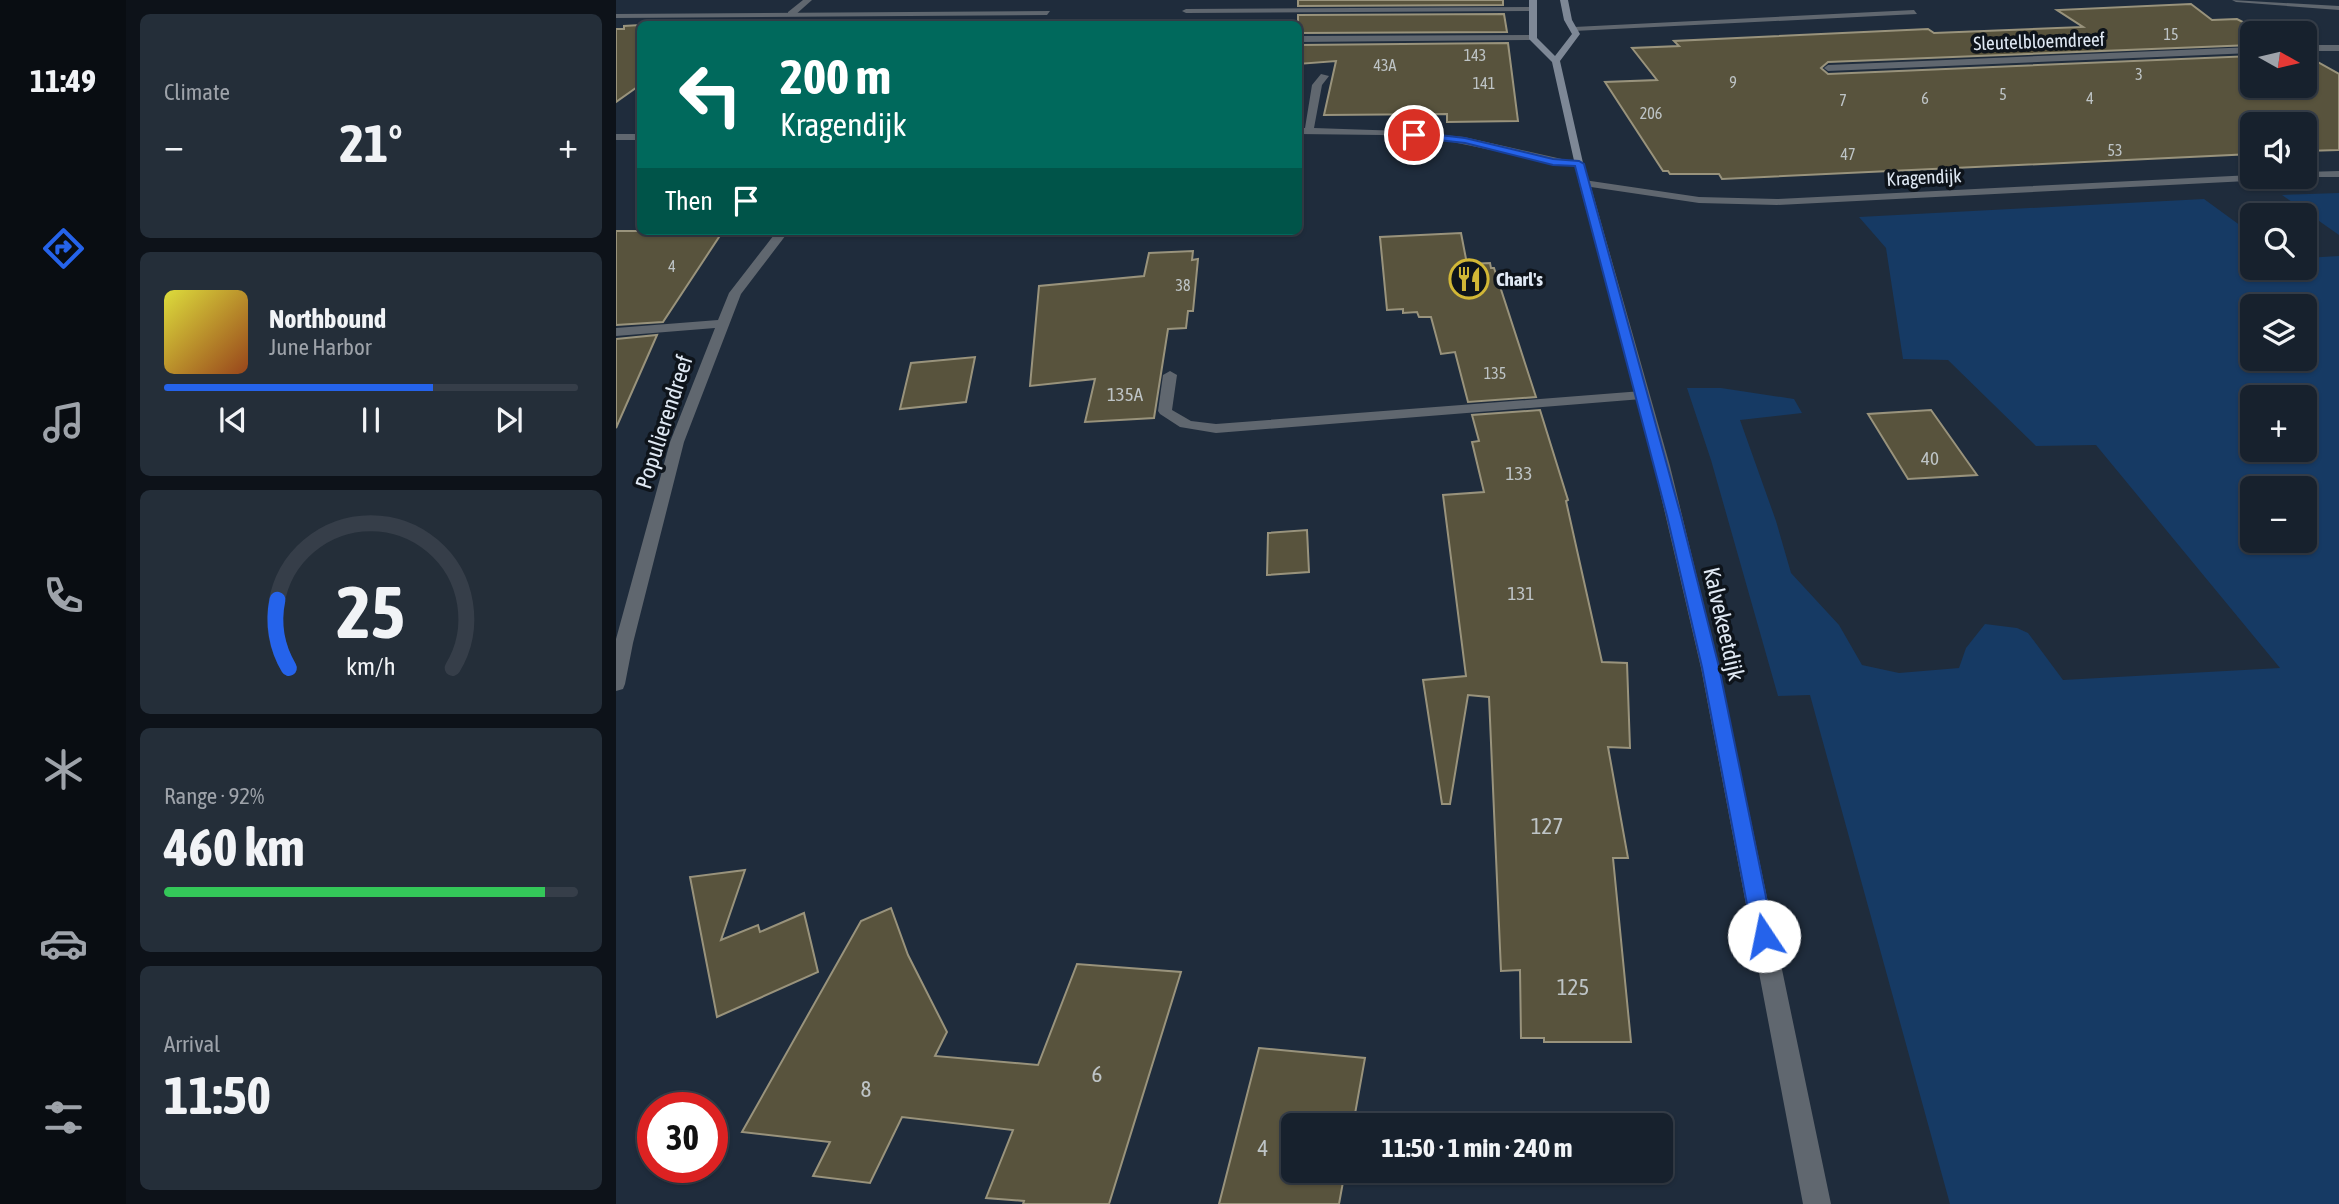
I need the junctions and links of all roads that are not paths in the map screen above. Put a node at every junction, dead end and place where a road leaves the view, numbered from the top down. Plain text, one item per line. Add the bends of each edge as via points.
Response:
1 (808, 0) edge
2 (1564, 0) edge
3 (2236, 0) edge
4 (1533, 4) edge
5 (2339, 8) edge
6 (1186, 11) dead end
7 (1914, 12) dead end
8 (1047, 13) dead end
9 (791, 14) junction
10 (616, 16) edge
11 (1574, 29) junction
12 (1533, 37) junction
13 (1302, 39) edge
14 (2317, 48) edge
15 (2339, 48) edge
16 (2240, 51) edge
17 (1556, 61) junction
18 (1828, 68) dead end
19 (1324, 76) dead end
20 (1304, 131) edge
21 (616, 137) edge
22 (637, 137) edge
23 (1579, 164) junction
24 (2339, 174) edge
25 (2317, 175) edge
26 (2240, 178) edge
27 (1584, 183) junction
28 (780, 235) edge
29 (721, 324) junction
30 (616, 332) edge
31 (1170, 375) dead end
32 (1642, 395) junction
33 (620, 643) edge
34 (616, 684) edge
35 (1817, 1204) edge

1 - 9 street
2 - 11 street
3 - 5 street
4 - 6 street
4 - 12 street
7 - 11 street
8 - 9 street
9 - 10 street
11 - 17 street via 1574,40
12 - 13 street
12 - 17 street
14 - 15 street
16 - 18 street, Sleutelbloemdreef
17 - 23 street, Kalvekeetdijk
19 - 20 street via 1317,85
20 - 23 street via 1397,133 1465,141
21 - 22 street
23 - 27 street, Kalvekeetdijk
24 - 25 street
26 - 27 street, Kragendijk via 1777,202 1699,200
27 - 32 street, Kalvekeetdijk
28 - 29 street, Populierendreef via 735,293
29 - 30 street
29 - 33 street, Populierendreef via 677,442
31 - 32 street via 1165,411 1194,427 1224,429
32 - 35 street, Kalvekeetdijk via 1710,667
33 - 34 street, Populierendreef

